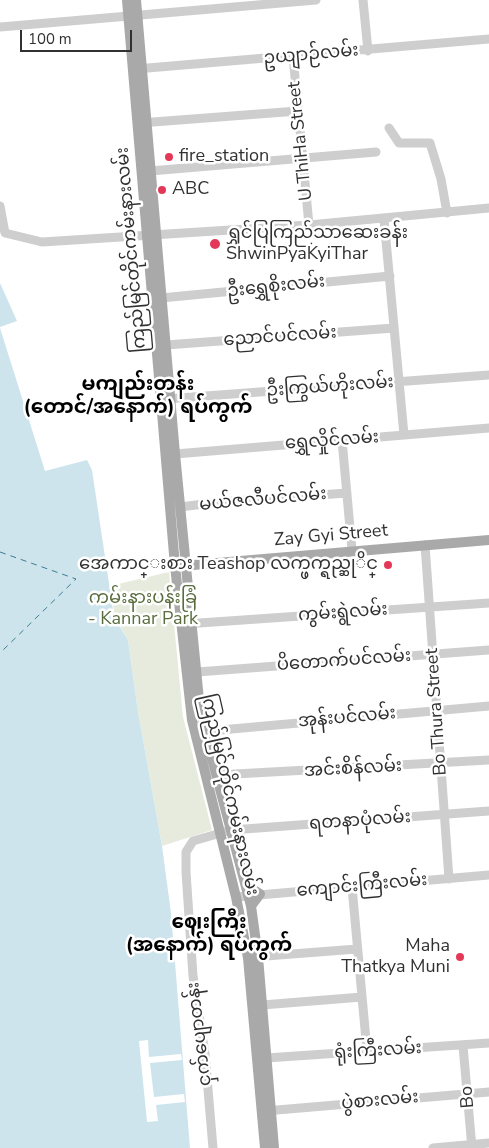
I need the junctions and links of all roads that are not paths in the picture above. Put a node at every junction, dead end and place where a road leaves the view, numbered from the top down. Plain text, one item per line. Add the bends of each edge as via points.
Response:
1 (127, 0) edge
2 (136, 0) edge
3 (316, 0) edge
4 (363, 0) edge
5 (133, 15) junction
6 (0, 27) edge
7 (489, 39) edge
8 (368, 51) junction
9 (293, 56) junction
10 (138, 69) junction
11 (298, 110) junction
12 (142, 122) junction
13 (389, 128) dead end
14 (376, 152) dead end
15 (303, 158) junction
16 (150, 171) junction
17 (0, 206) edge
18 (489, 208) edge
19 (447, 212) junction
20 (384, 219) junction
21 (309, 225) junction
22 (151, 235) junction
23 (390, 276) junction
24 (161, 298) junction
25 (158, 310) junction
26 (394, 328) junction
27 (166, 345) junction
28 (489, 375) edge
29 (399, 382) junction
30 (165, 399) junction
31 (489, 428) edge
32 (404, 435) junction
33 (342, 440) junction
34 (175, 454) junction
35 (347, 493) junction
36 (180, 507) junction
37 (489, 540) edge
38 (424, 545) junction
39 (185, 547) junction
40 (352, 550) junction
41 (202, 562) junction
42 (175, 566) junction
43 (187, 570) junction
44 (489, 603) edge
45 (429, 608) junction
46 (195, 623) junction
47 (182, 624) junction
48 (489, 650) edge
49 (432, 654) junction
50 (198, 672) junction
51 (489, 706) edge
52 (437, 710) junction
53 (200, 732) junction
54 (489, 760) edge
55 (440, 764) junction
56 (217, 775) junction
57 (489, 811) edge
58 (444, 815) junction
59 (231, 830) junction
60 (221, 834) junction
61 (489, 875) edge
62 (449, 879) junction
63 (352, 887) junction
64 (247, 890) junction
65 (260, 894) junction
66 (236, 897) junction
67 (251, 906) junction
68 (357, 949) junction
69 (253, 957) junction
70 (362, 997) junction
71 (262, 1006) junction
72 (489, 1043) edge
73 (463, 1046) junction
74 (366, 1051) junction
75 (266, 1058) junction
76 (489, 1092) edge
77 (468, 1094) junction
78 (266, 1111) junction
79 (489, 1143) edge
80 (472, 1147) edge
81 (213, 1148) edge
82 (265, 1148) edge
83 (274, 1148) edge
84 (433, 1148) edge

1 - 5 main road, ကြည်မြင်တိုင်ကမ်းနားလမ်း
2 - 5 main road, ကြည်မြင်တိုင်ကမ်းနားလမ်း
3 - 5 street
4 - 8 street
5 - 6 street
5 - 10 main road, ကြည်မြင်တိုင်ကမ်းနားလမ်း
7 - 8 street, ဥယျာဉ်လမ်း
8 - 9 street, ဥယျာဉ်လမ်း
9 - 10 street, ဥယျာဉ်လမ်း
9 - 11 street, U ThiHa Street
10 - 12 main road, ကြည်မြင်တိုင်ကမ်းနားလမ်း
11 - 12 street
11 - 15 street, U ThiHa Street
12 - 16 main road, ကြည်မြင်တိုင်ကမ်းနားလမ်း
12 - 22 main road, ကြည်မြင်တိုင်ကမ်းနားလမ်း
13 - 19 street via 399,143 430,143
14 - 15 street
15 - 16 street
15 - 21 street, U ThiHa Street
16 - 22 main road, ကြည်မြင်တိုင်ကမ်းနားလမ်း
17 - 22 street via 5,232 42,242
18 - 19 street
19 - 20 street
20 - 21 street
20 - 23 street
21 - 22 street
22 - 24 main road
22 - 25 main road, ကြည်မြင်တိုင်ကမ်းနားလမ်း
23 - 24 street, ဦးရွှေစိုးလမ်း
23 - 26 street
24 - 25 main road
25 - 27 main road
25 - 30 main road, ကြည်မြင်တိုင်ကမ်းနားလမ်း
26 - 27 street, ညောင်ပင်လမ်း
26 - 29 street
27 - 30 main road
28 - 29 street, ဦးကြွယ်ဟိုးလမ်း
29 - 30 street, ဦးကြွယ်ဟိုးလမ်း
29 - 32 street
30 - 34 main road, ကြည်မြင်တိုင်ကမ်းနားလမ်း
30 - 42 main road, ကြည်မြင်တိုင်ကမ်းနားလမ်း
31 - 32 street, ရွှေလှိုင်လမ်း
32 - 33 street, ရွှေလှိုင်လမ်း
33 - 34 street, ရွှေလှိုင်လမ်း
33 - 35 street
34 - 36 main road, ကြည်မြင်တိုင်ကမ်းနားလမ်း
35 - 36 street, မယ်ဇလီပင်လမ်း
35 - 40 street
36 - 39 main road, ကြည်မြင်တိုင်ကမ်းနားလမ်း
37 - 38 main road, Zay Gyi Street
38 - 40 main road, Zay Gyi Street
38 - 45 street, Bo Thura Street
39 - 41 main road via 193,558
39 - 43 main road, ကြည်မြင်တိုင်ကမ်းနားလမ်း
40 - 41 main road, Zay Gyi Street
41 - 43 main road
42 - 43 main road
42 - 47 main road, ကြည်မြင်တိုင်ကမ်းနားလမ်း
43 - 46 main road, ကြည်မြင်တိုင်ကမ်းနားလမ်း
44 - 45 street, ကွမ်းရွဲလမ်း
45 - 46 street, ကွမ်းရွဲလမ်း
45 - 49 street, Bo Thura Street
46 - 47 street, ကွမ်းရွဲလမ်း
46 - 50 main road, ကြည်မြင်တိုင်ကမ်းနားလမ်း
47 - 53 main road, ကြည်မြင်တိုင်ကမ်းနားလမ်း
48 - 49 street, ပိတောက်ပင်လမ်း
49 - 50 street, ပိတောက်ပင်လမ်း
49 - 52 street, Bo Thura Street
50 - 53 main road, ကြည်မြင်တိုင်ကမ်းနားလမ်း
51 - 52 street, အုန်းပင်လမ်း
52 - 53 street, အုန်းပင်လမ်း
52 - 55 street, Bo Thura Street
53 - 56 main road, ကြည်မြင်တိုင်ကမ်းနားလမ်း
53 - 60 main road, ကြည်မြင်တိုင်ကမ်းနားလမ်း
54 - 55 street, အင်းစိန်လမ်း
55 - 56 street, အင်းစိန်လမ်း
55 - 58 street, Bo Thura Street
56 - 59 main road, ကြည်မြင်တိုင်ကမ်းနားလမ်း
57 - 58 street, ရတနာပုံလမ်း
58 - 59 street, ရတနာပုံလမ်း
58 - 62 street, Bo Thura Street
59 - 60 street, ငှက်ပျောတန်း
59 - 64 main road, ကြည်မြင်တိုင်ကမ်းနားလမ်း
60 - 66 main road, ကြည်မြင်တိုင်ကမ်းနားလမ်း
60 - 81 street, ငှက်ပျောတန်း via 193,841 186,852 193,976 205,1054
61 - 62 street, ကျောင်းကြီးလမ်း
62 - 63 street, ကျောင်းကြီးလမ်း
63 - 65 street, ကျောင်းကြီးလမ်း
63 - 68 street
64 - 65 main road
64 - 66 street
64 - 67 main road, ကြည်မြင်တိုင်ကမ်းနားလမ်း
65 - 67 main road
66 - 69 main road, ကြည်မြင်တိုင်ကမ်းနားလမ်း
67 - 69 main road, ကြည်မြင်တိုင်ကမ်းနားလမ်း
68 - 69 street
68 - 70 street
69 - 71 main road
69 - 78 main road, ကြည်မြင်တိုင်ကမ်းနားလမ်း
70 - 71 street
70 - 74 street
71 - 75 main road
72 - 73 street, ရုံးကြီးလမ်း
73 - 74 street, ရုံးကြီးလမ်း
73 - 77 street, Bo
74 - 75 street, ရုံးကြီးလမ်း
75 - 78 main road
76 - 77 street, ပွဲစားလမ်း
77 - 78 street, ပွဲစားလမ်း
77 - 80 street, Bo
78 - 82 main road, ကြည်မြင်တိုင်ကမ်းနားလမ်း
78 - 83 main road
79 - 80 street
80 - 84 street

